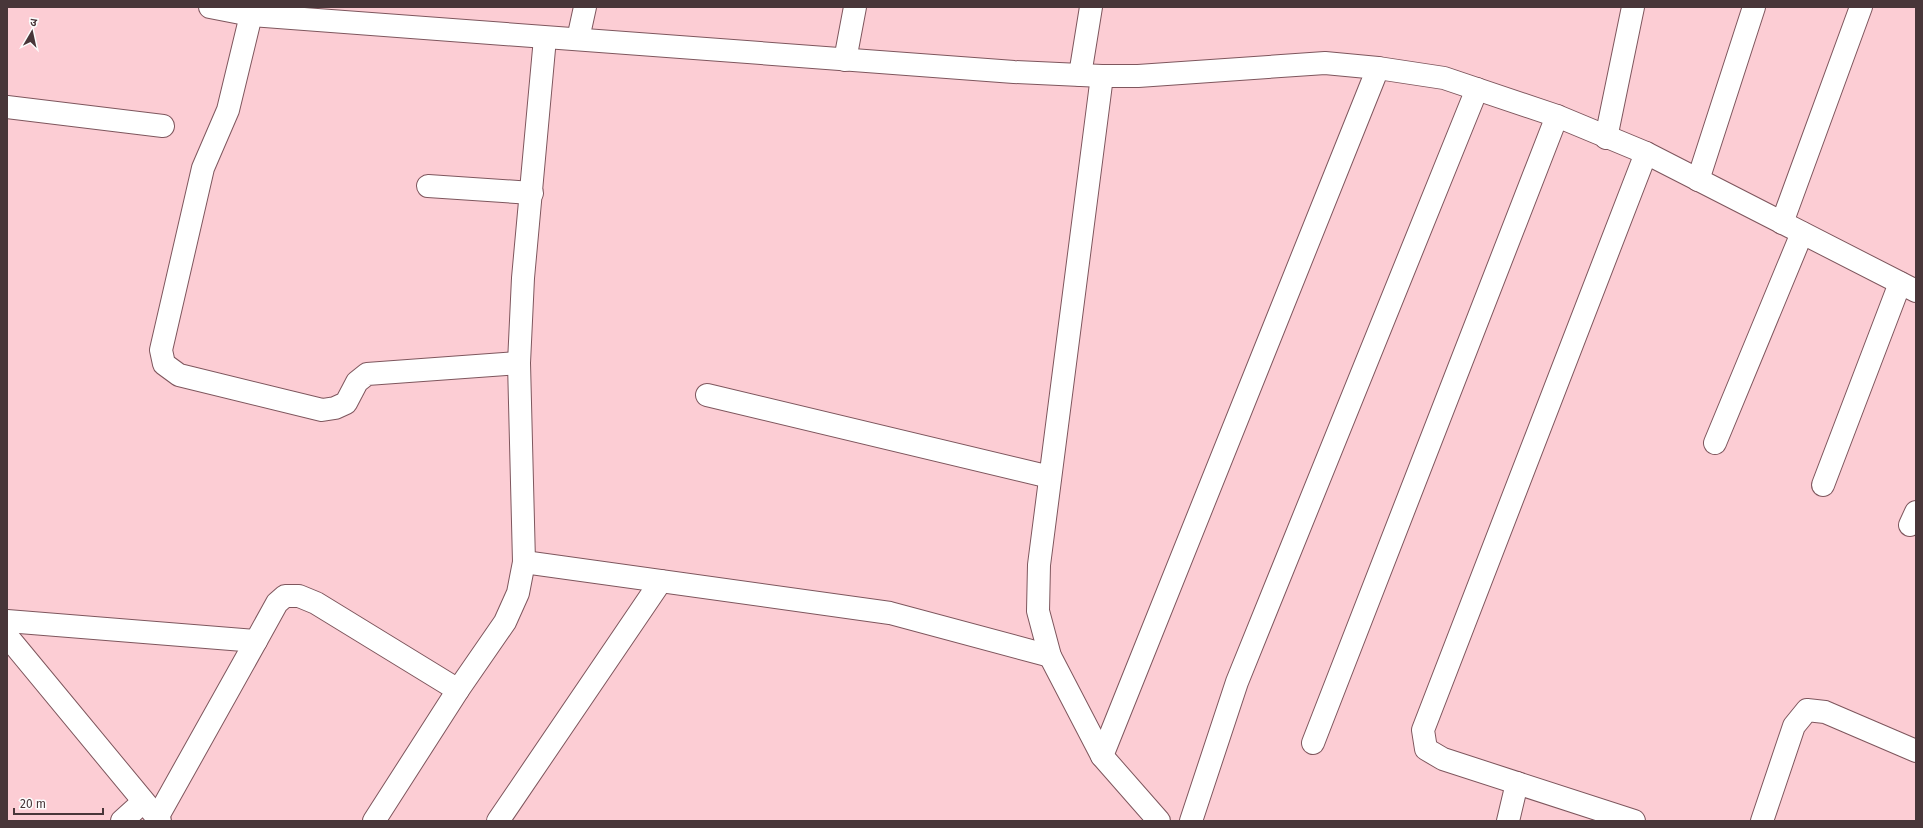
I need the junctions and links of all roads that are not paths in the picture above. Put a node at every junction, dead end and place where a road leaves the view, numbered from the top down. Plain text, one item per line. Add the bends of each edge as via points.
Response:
1 (210, 7) edge
2 (585, 7) edge
3 (855, 7) edge
4 (1090, 7) edge
5 (1633, 7) edge
6 (1754, 7) edge
7 (1862, 7) edge
8 (251, 15) junction
9 (545, 38) junction
10 (578, 39) junction
11 (845, 60) junction
12 (1378, 68) junction
13 (1080, 75) junction
14 (1102, 76) junction
15 (1477, 89) junction
16 (7, 107) edge
17 (1557, 116) junction
18 (163, 126) dead end
19 (1606, 138) junction
20 (1646, 153) junction
21 (1698, 180) junction
22 (428, 186) dead end
23 (532, 193) junction
24 (1782, 223) junction
25 (1802, 233) junction
26 (1908, 287) edge
27 (519, 363) junction
28 (707, 395) dead end
29 (1716, 443) dead end
30 (1050, 477) junction
31 (1823, 485) dead end
32 (524, 562) junction
33 (661, 581) junction
34 (7, 621) edge
35 (7, 636) edge
36 (256, 640) junction
37 (1050, 656) junction
38 (458, 690) junction
39 (1313, 743) dead end
40 (1916, 751) edge
41 (1102, 756) junction
42 (1517, 783) junction
43 (143, 802) junction
44 (1584, 813) edge
45 (158, 819) edge
46 (122, 821) edge
47 (374, 821) edge
48 (498, 821) edge
49 (1159, 821) edge
50 (1191, 821) edge
51 (1508, 821) edge
52 (1634, 821) edge
53 (1762, 821) edge

1 - 8 street
2 - 10 street
3 - 11 street
4 - 13 street
5 - 19 street
6 - 21 street
7 - 24 street
8 - 9 street
8 - 27 street via 228,110 203,168 160,350 164,364 179,375 322,410 346,403 357,382 367,374
9 - 10 street
9 - 23 street
10 - 11 street
11 - 13 street
12 - 14 street via 1325,63 1138,76
12 - 15 street via 1444,78
12 - 41 street
13 - 14 street
14 - 30 street
15 - 17 street
15 - 50 street via 1237,682
16 - 18 street
17 - 19 street
17 - 39 street
19 - 20 street
20 - 21 street
20 - 42 street via 1423,730 1426,749 1442,760
21 - 24 street
22 - 23 street
23 - 27 street via 523,278
24 - 25 street
25 - 26 street
25 - 29 street
26 - 31 street
27 - 32 street
28 - 30 street
30 - 37 street via 1039,565 1038,612
32 - 33 street
32 - 38 street via 518,592 505,622
33 - 37 street via 890,612
33 - 48 street
34 - 36 street
35 - 43 street
36 - 38 street via 277,603 285,596 299,596 316,603
36 - 45 street
37 - 41 street
38 - 47 street
40 - 53 street via 1825,712 1807,710 1794,726
41 - 49 street
42 - 44 street
42 - 51 street
43 - 45 street
43 - 46 street
44 - 52 street

